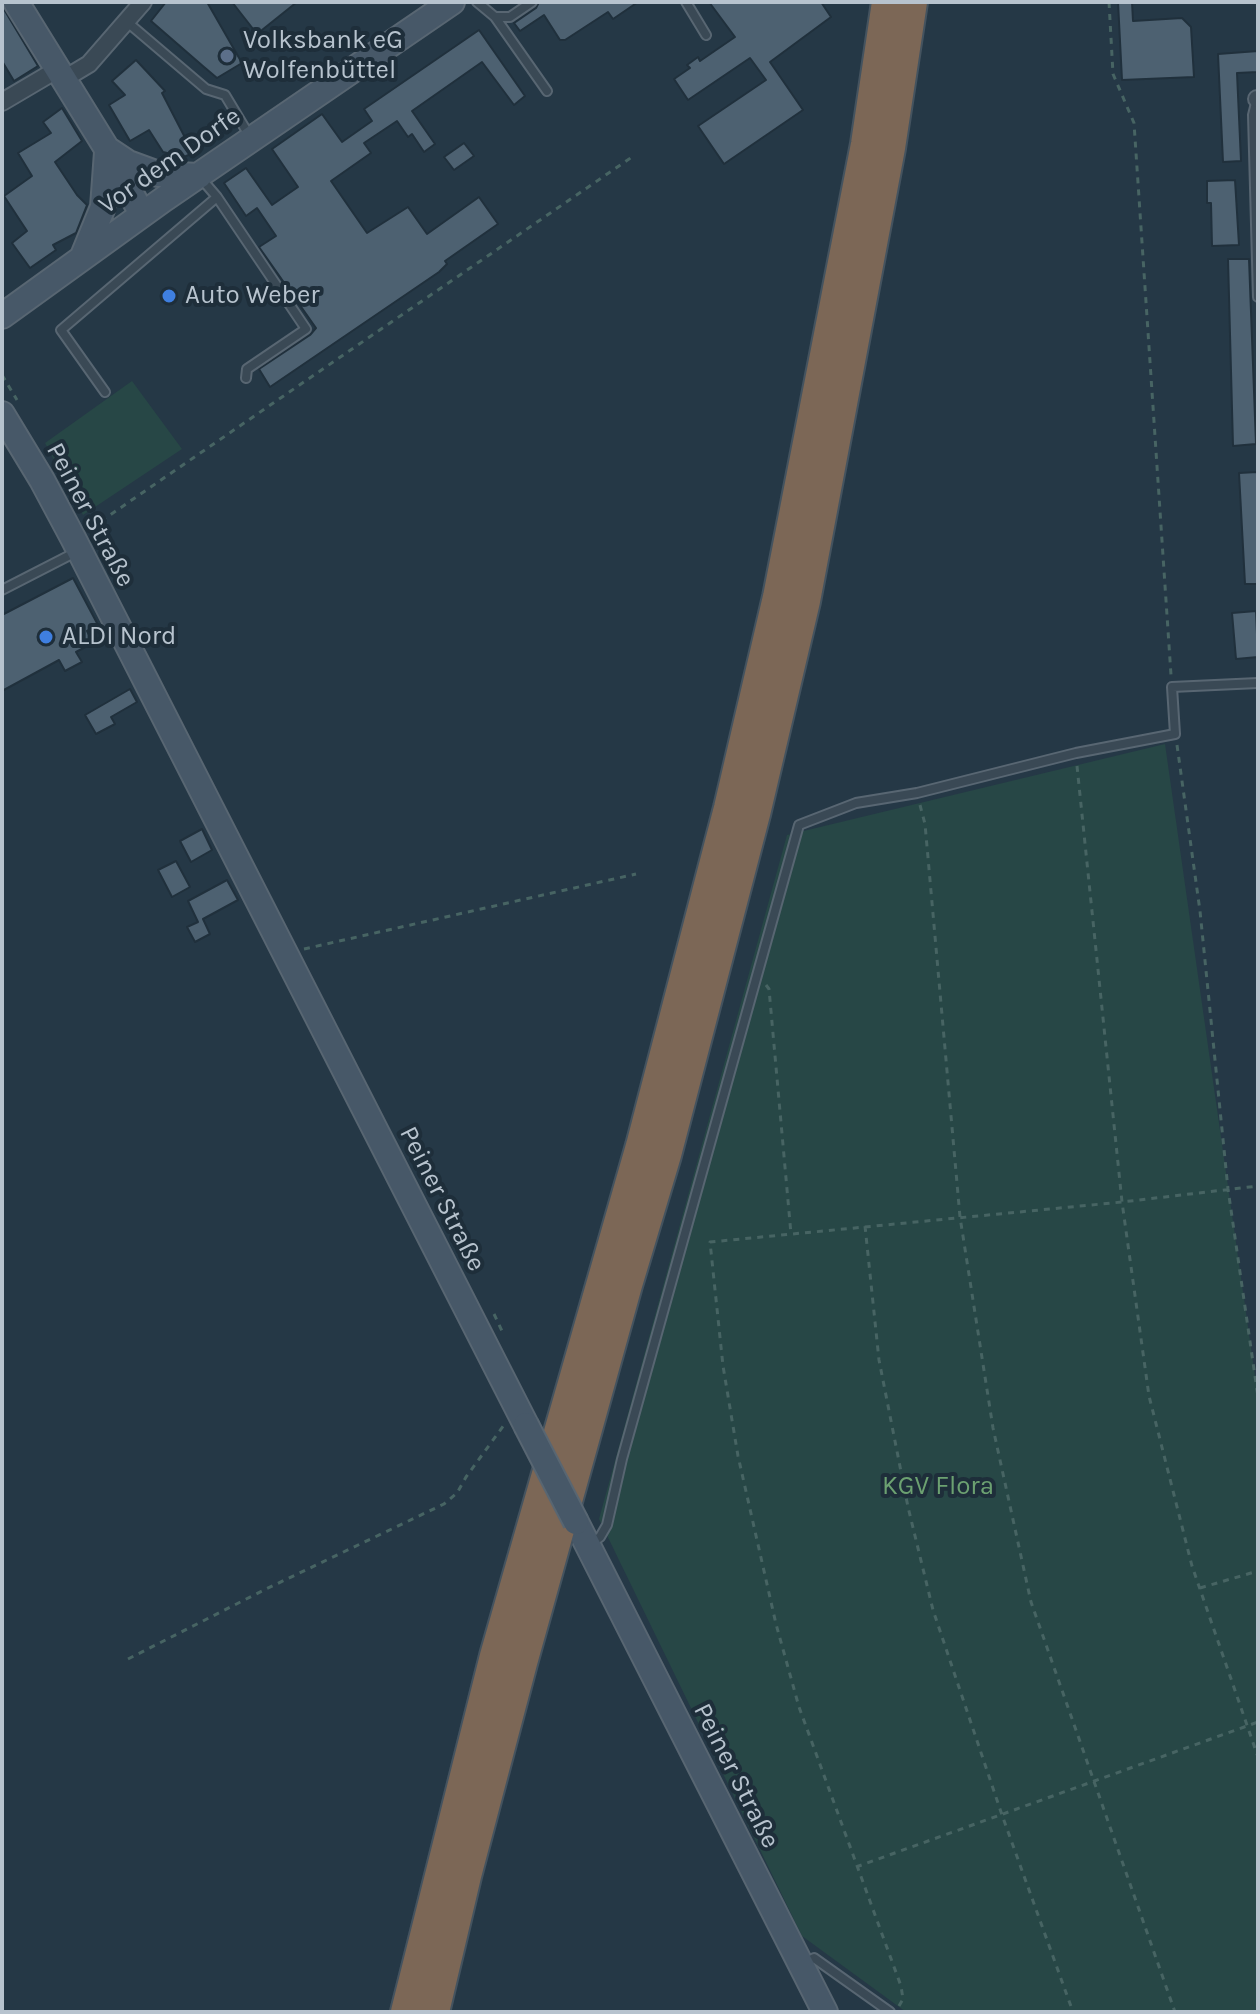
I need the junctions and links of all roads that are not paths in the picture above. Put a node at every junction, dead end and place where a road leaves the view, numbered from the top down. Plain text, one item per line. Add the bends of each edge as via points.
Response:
1 (16, 2) edge
2 (143, 2) edge
3 (452, 2) edge
4 (477, 2) edge
5 (532, 2) edge
6 (686, 2) edge
7 (887, 2) edge
8 (912, 2) edge
9 (495, 17) junction
10 (126, 21) junction
11 (706, 35) dead end
12 (61, 74) junction
13 (547, 91) dead end
14 (1258, 99) edge
15 (2, 102) edge
16 (252, 139) junction
17 (107, 149) junction
18 (199, 176) junction
19 (217, 197) junction
20 (142, 214) junction
21 (83, 256) junction
22 (1258, 297) edge
23 (2, 316) edge
24 (246, 378) dead end
25 (105, 392) dead end
26 (2, 414) edge
27 (76, 544) junction
28 (2, 590) edge
29 (1258, 683) edge
30 (588, 1545) junction
31 (801, 1964) junction
32 (406, 2012) edge
33 (434, 2012) edge
34 (825, 2012) edge
35 (893, 2012) edge

1 - 12 street
2 - 10 street
3 - 16 street, Vor dem Dorfe
4 - 9 lane
5 - 9 lane via 510,17
6 - 11 lane
7 - 32 highway via 866,144 778,597 729,808 645,1132 495,1656
8 - 33 highway via 890,148 805,601 755,814 666,1155 522,1663
9 - 13 lane
10 - 12 street via 89,64
10 - 16 lane via 206,89 225,95
12 - 15 street
12 - 17 street
14 - 22 lane via 1253,115
16 - 18 street, Vor dem Dorfe
17 - 18 street via 158,174
17 - 20 street
17 - 21 street via 103,207
18 - 19 lane
18 - 20 street, Vor dem Dorfe
19 - 24 lane via 306,329 247,369
19 - 25 lane via 61,330
20 - 21 street, Vor dem Dorfe
21 - 23 street, Vor dem Dorfe
26 - 27 street, Peiner Straße
27 - 28 lane
27 - 30 street, Peiner Straße, bridge
29 - 30 lane via 1172,687 1175,734 856,803 799,825 607,1525
30 - 31 street, Peiner Straße
31 - 34 street, Peiner Straße
31 - 35 lane via 814,1958

